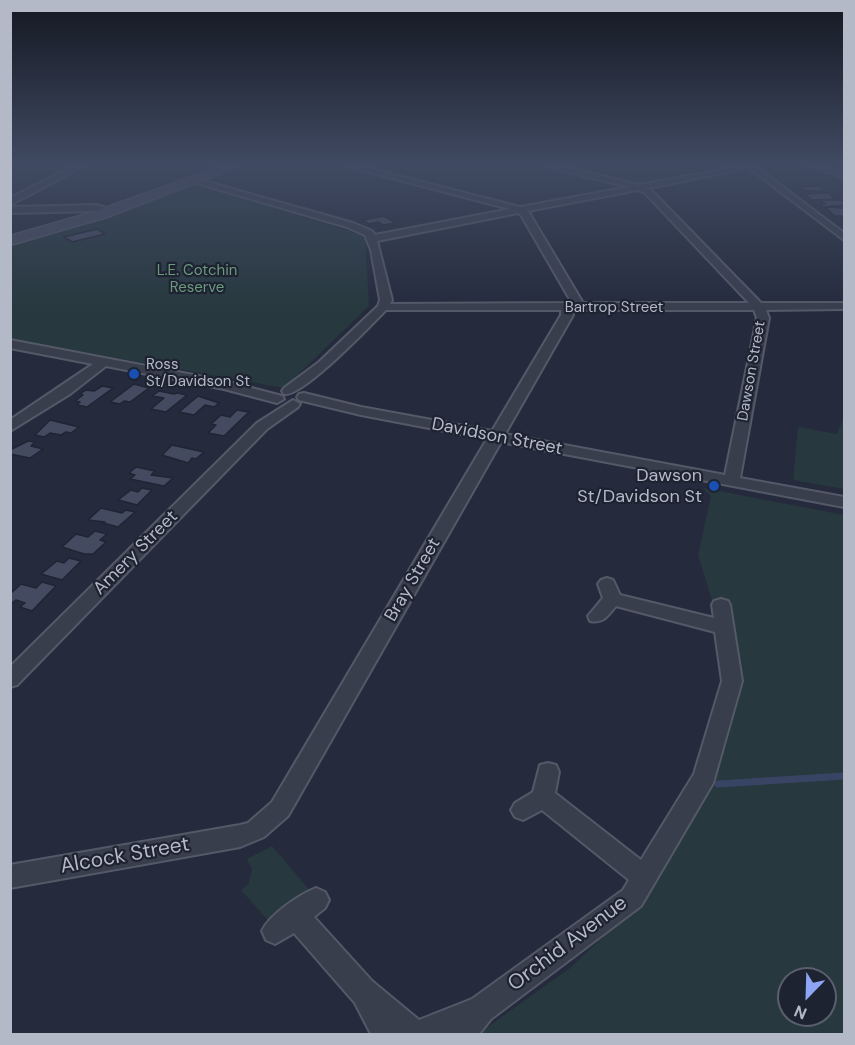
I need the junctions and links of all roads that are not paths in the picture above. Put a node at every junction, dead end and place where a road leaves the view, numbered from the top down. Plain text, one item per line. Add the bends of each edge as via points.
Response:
1 (100, 215) edge
2 (315, 215) edge
3 (486, 215) edge
4 (526, 215) edge
5 (671, 215) edge
6 (814, 215) edge
7 (844, 237) edge
8 (374, 238) junction
9 (10, 241) edge
10 (844, 306) edge
11 (383, 307) junction
12 (759, 307) junction
13 (573, 308) junction
14 (10, 344) edge
15 (103, 362) junction
16 (291, 398) junction
17 (10, 427) edge
18 (497, 437) junction
19 (732, 481) junction
20 (844, 502) edge
21 (597, 616) dead end
22 (10, 680) edge
23 (548, 772) dead end
24 (543, 797) junction
25 (523, 810) dead end
26 (240, 836) joint
27 (10, 877) edge
28 (644, 877) junction
29 (295, 915) dead end
30 (482, 1009) junction
31 (410, 1032) edge
32 (461, 1035) edge

1 - 9 street
2 - 8 street via 350,225
3 - 8 street
4 - 13 street
5 - 12 street, Dawson Street
6 - 7 street
8 - 11 street via 387,300
10 - 12 street, Bartrop Street
11 - 13 street, Bartrop Street
11 - 16 street, Amery Street
12 - 13 street, Bartrop Street
12 - 19 street, Dawson Street via 763,318
13 - 18 street, Bray Street
14 - 15 street, Davidson Street
15 - 16 street, Davidson Street
15 - 17 street
16 - 18 street, Davidson Street
16 - 22 street, Amery Street
18 - 19 street, Davidson Street
18 - 26 street, Bray Street via 280,808 256,830
19 - 20 street, Davidson Street
21 - 28 street, Orchid Avenue via 609,592 724,616 732,681 705,776
23 - 24 street
24 - 25 street
24 - 28 street
26 - 27 street, Alcock Street
28 - 30 street, Orchid Avenue via 632,898
29 - 31 street via 362,992
30 - 31 street, Orchid Avenue
30 - 32 street, Orchid Avenue

